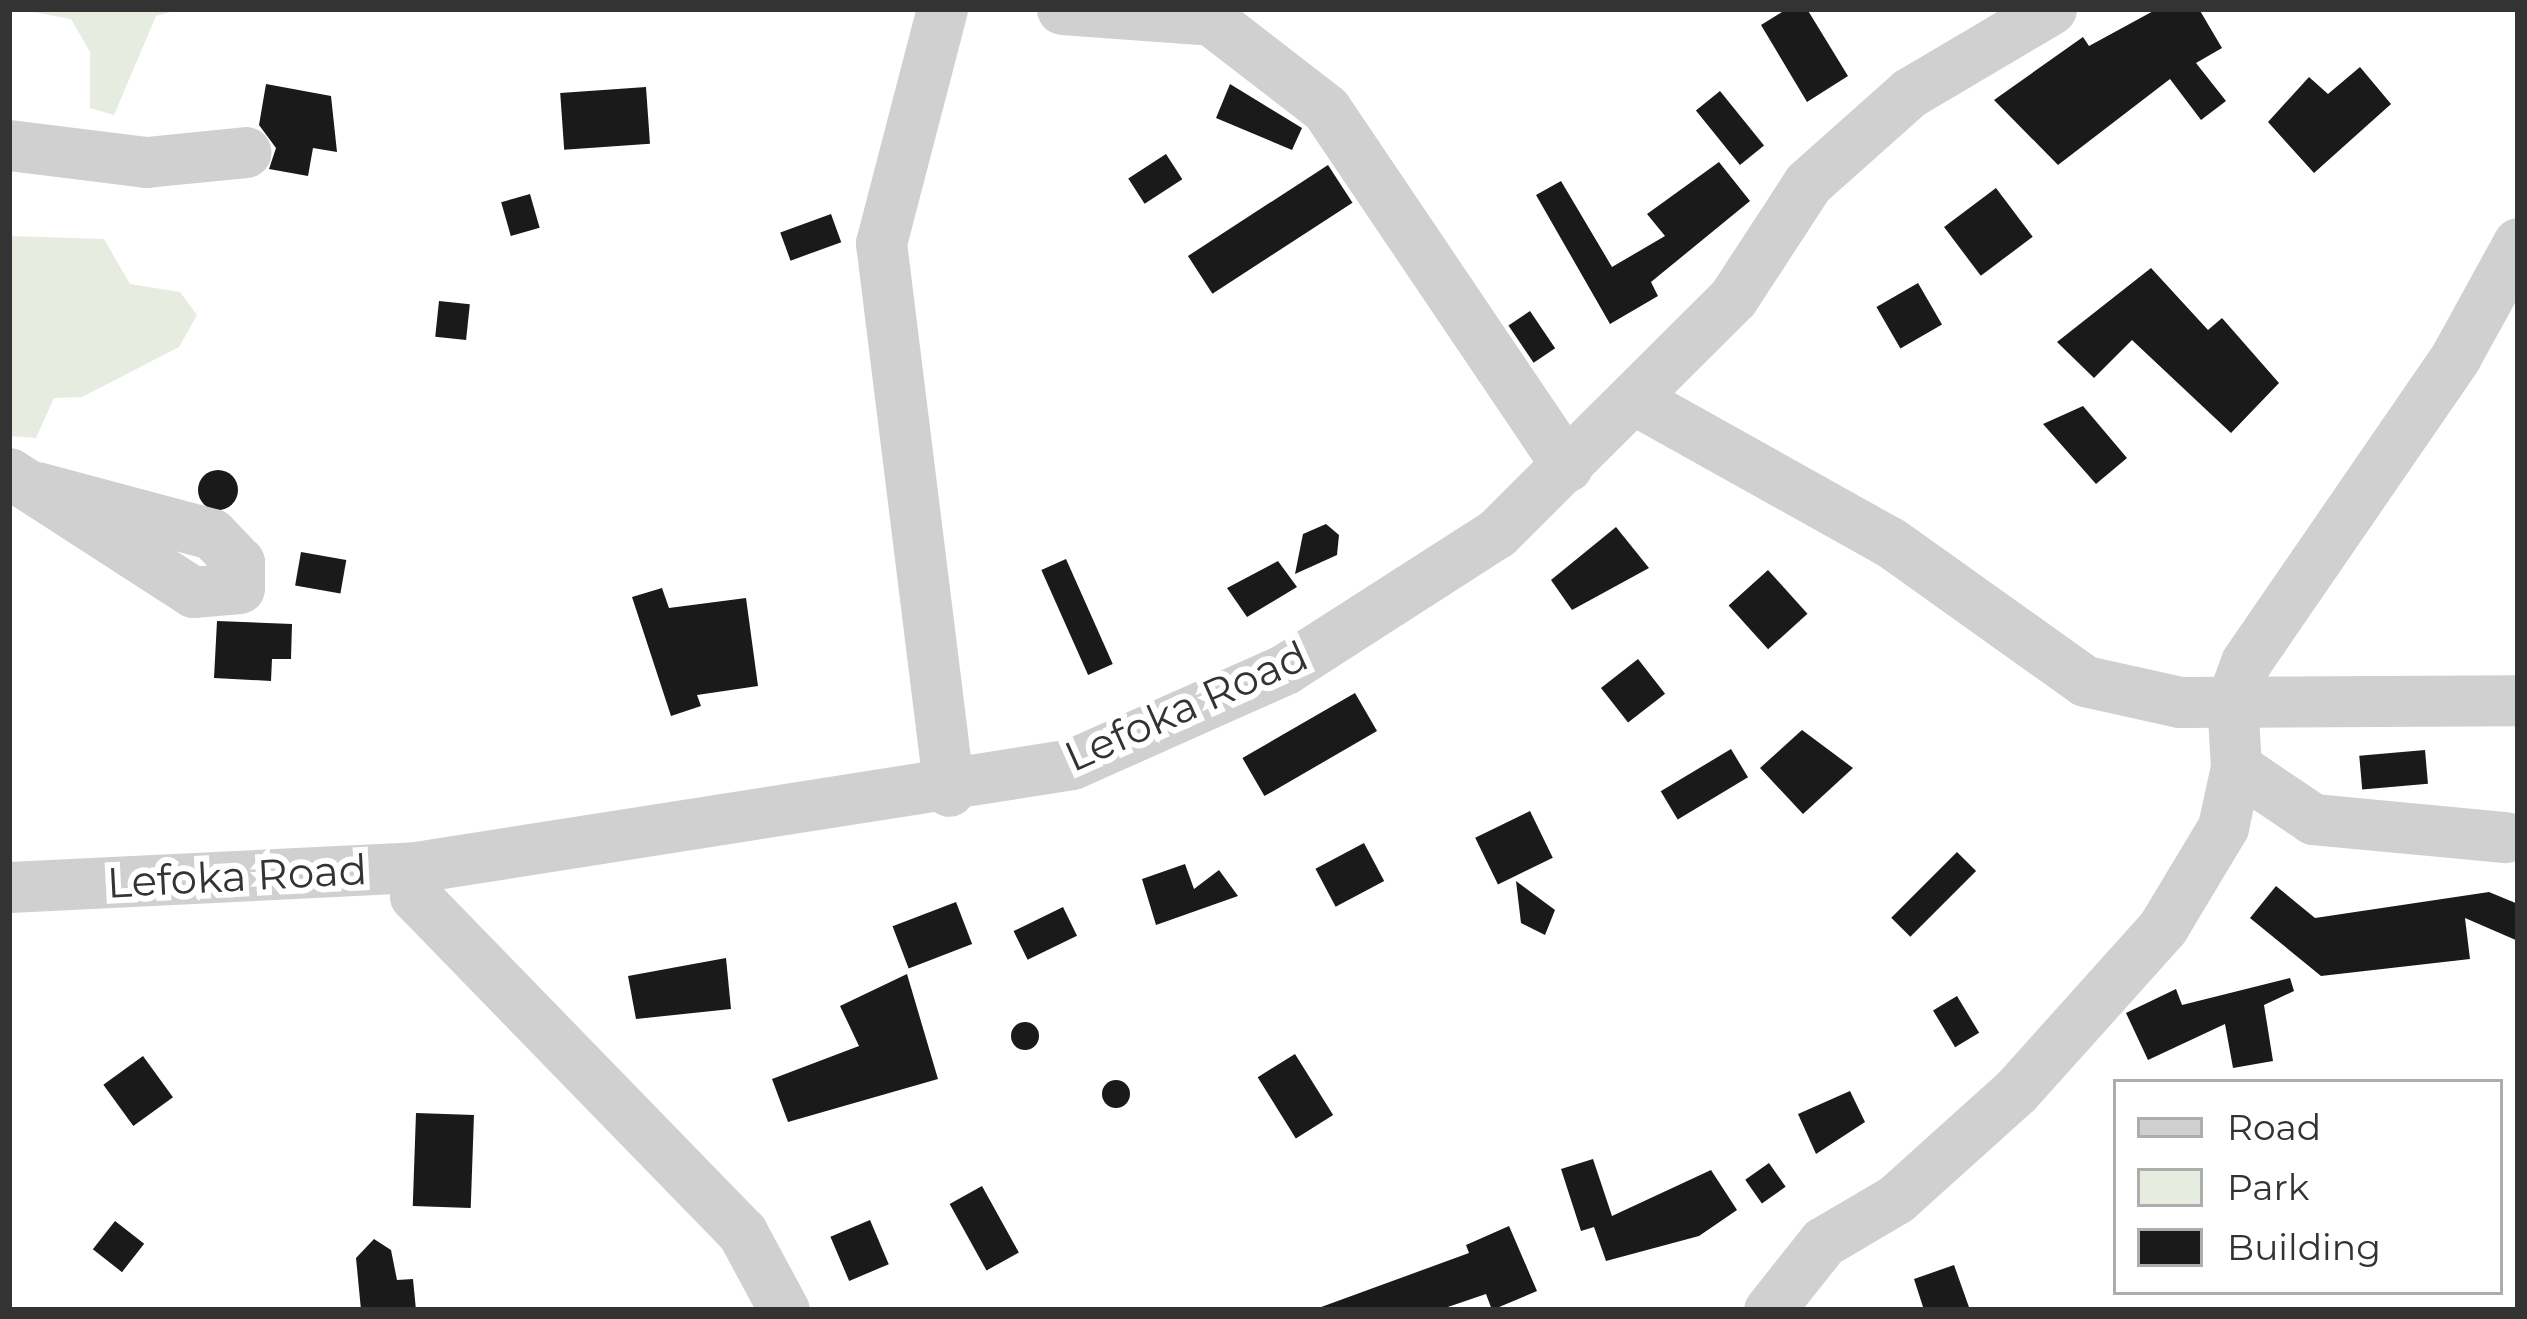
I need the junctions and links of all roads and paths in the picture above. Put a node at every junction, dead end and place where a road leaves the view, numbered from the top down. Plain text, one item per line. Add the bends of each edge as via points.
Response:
1 (942, 9) edge
2 (1062, 9) edge
3 (2051, 9) edge
4 (9, 145) edge
5 (246, 152) dead end
6 (2518, 242) edge
7 (1639, 402) junction
8 (1567, 466) junction
9 (2232, 700) junction
10 (2518, 700) edge
11 (2236, 767) junction
12 (949, 791) junction
13 (2505, 837) dead end
14 (416, 867) junction
15 (9, 887) edge
16 (784, 1310) edge
17 (1768, 1310) edge

1 - 12 street via 881,243
2 - 8 street via 1211,20 1325,109
3 - 7 street, Lefoka Road via 1909,92 1808,183 1733,298
4 - 5 street via 146,162
6 - 9 street
7 - 8 street, Lefoka Road
7 - 9 street via 1890,542 2085,681 2180,702
8 - 12 street, Lefoka Road via 1497,533 1285,669 1072,764
9 - 10 street
9 - 11 street
11 - 13 street via 2313,819
11 - 17 street via 2223,827 2091,1014 1896,1199 1823,1242
12 - 14 street, Lefoka Road
14 - 15 street, Lefoka Road
14 - 16 street via 415,896 742,1232

